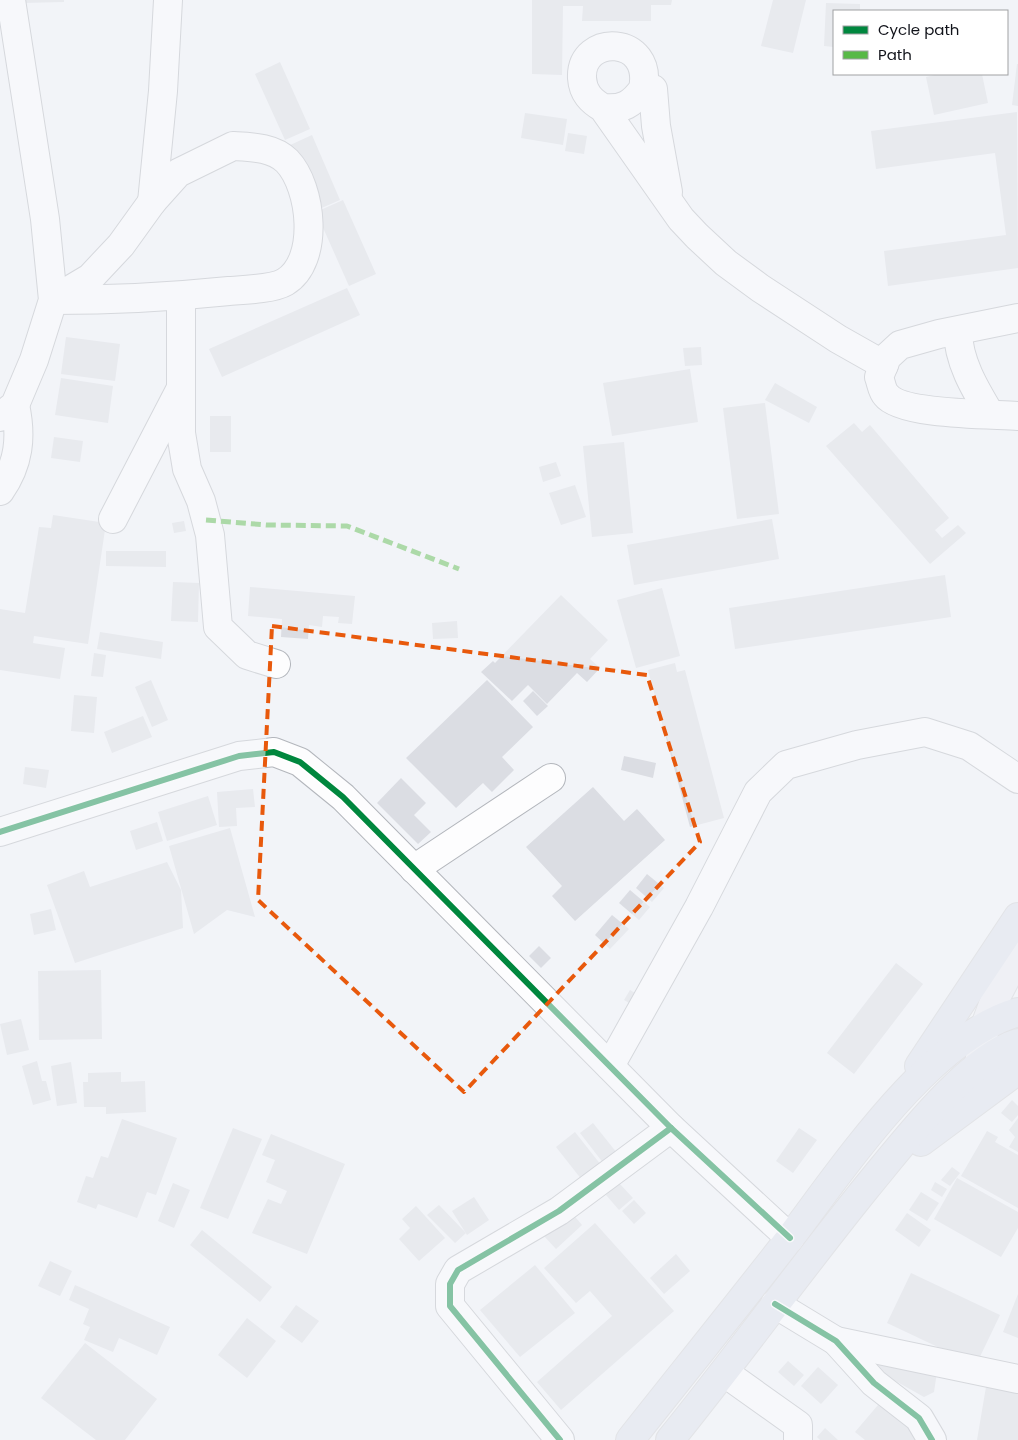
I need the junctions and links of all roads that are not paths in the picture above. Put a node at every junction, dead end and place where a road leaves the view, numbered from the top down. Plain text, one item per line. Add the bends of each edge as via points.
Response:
1 (11, 0) edge
2 (168, 0) edge
3 (643, 89) junction
4 (603, 108) junction
5 (669, 199) junction
6 (152, 202) junction
7 (181, 296) junction
8 (53, 300) junction
9 (1018, 318) edge
10 (958, 331) junction
11 (884, 365) junction
12 (182, 387) junction
13 (7, 411) edge
14 (990, 414) junction
15 (1018, 416) edge
16 (0, 491) edge
17 (113, 519) dead end
18 (276, 664) dead end
19 (551, 778) dead end
20 (1018, 779) edge
21 (0, 832) edge
22 (414, 869) junction
23 (1018, 917) edge
24 (1018, 955) edge
25 (1018, 1012) edge
26 (985, 1026) junction
27 (1018, 1042) edge
28 (979, 1064) junction
29 (610, 1066) junction
30 (1018, 1070) edge
31 (894, 1105) junction
32 (671, 1128) junction
33 (868, 1186) junction
34 (790, 1238) junction
35 (775, 1304) junction
36 (836, 1341) junction
37 (725, 1372) junction
38 (1018, 1379) edge
39 (804, 1435) edge
40 (560, 1440) edge
41 (630, 1440) edge
42 (670, 1440) edge
43 (932, 1440) edge

1 - 8 street via 45,219
2 - 6 street
3 - 4 street via 627,106
3 - 4 street via 644,68 632,51 622,46 600,48 585,63 582,84 586,94
3 - 5 street via 653,89
4 - 5 street
5 - 11 street via 681,219 726,263 830,334
6 - 7 street via 178,173 233,146 263,148 286,161 300,186 307,212 308,242 302,265 284,282
6 - 8 street via 121,246 90,278
7 - 8 street
7 - 12 street
8 - 13 street via 34,360
9 - 10 street
10 - 11 street via 900,345 887,356
10 - 14 street via 958,345 967,369
11 - 14 street via 879,377 886,395 899,404 928,410
12 - 17 street
12 - 18 street via 184,455 210,535 218,627 247,655
13 - 16 street via 19,424 17,453 12,471
14 - 15 street
19 - 22 street
20 - 29 street via 969,746 925,732 857,745 786,765 758,792 699,907
21 - 22 street via 239,756 274,752 300,762 343,797
22 - 29 street
23 - 31 highway
24 - 26 main road
25 - 26 highway
26 - 28 main road
26 - 31 highway via 960,1042
27 - 28 highway
28 - 33 highway via 907,1138
29 - 32 street
30 - 33 highway
31 - 34 highway
32 - 34 street
32 - 40 street via 559,1212 458,1270 450,1284 450,1306
33 - 35 highway
34 - 41 highway
35 - 36 street
35 - 37 highway
36 - 38 street
36 - 43 street via 874,1383 919,1418
37 - 39 street
37 - 42 highway

